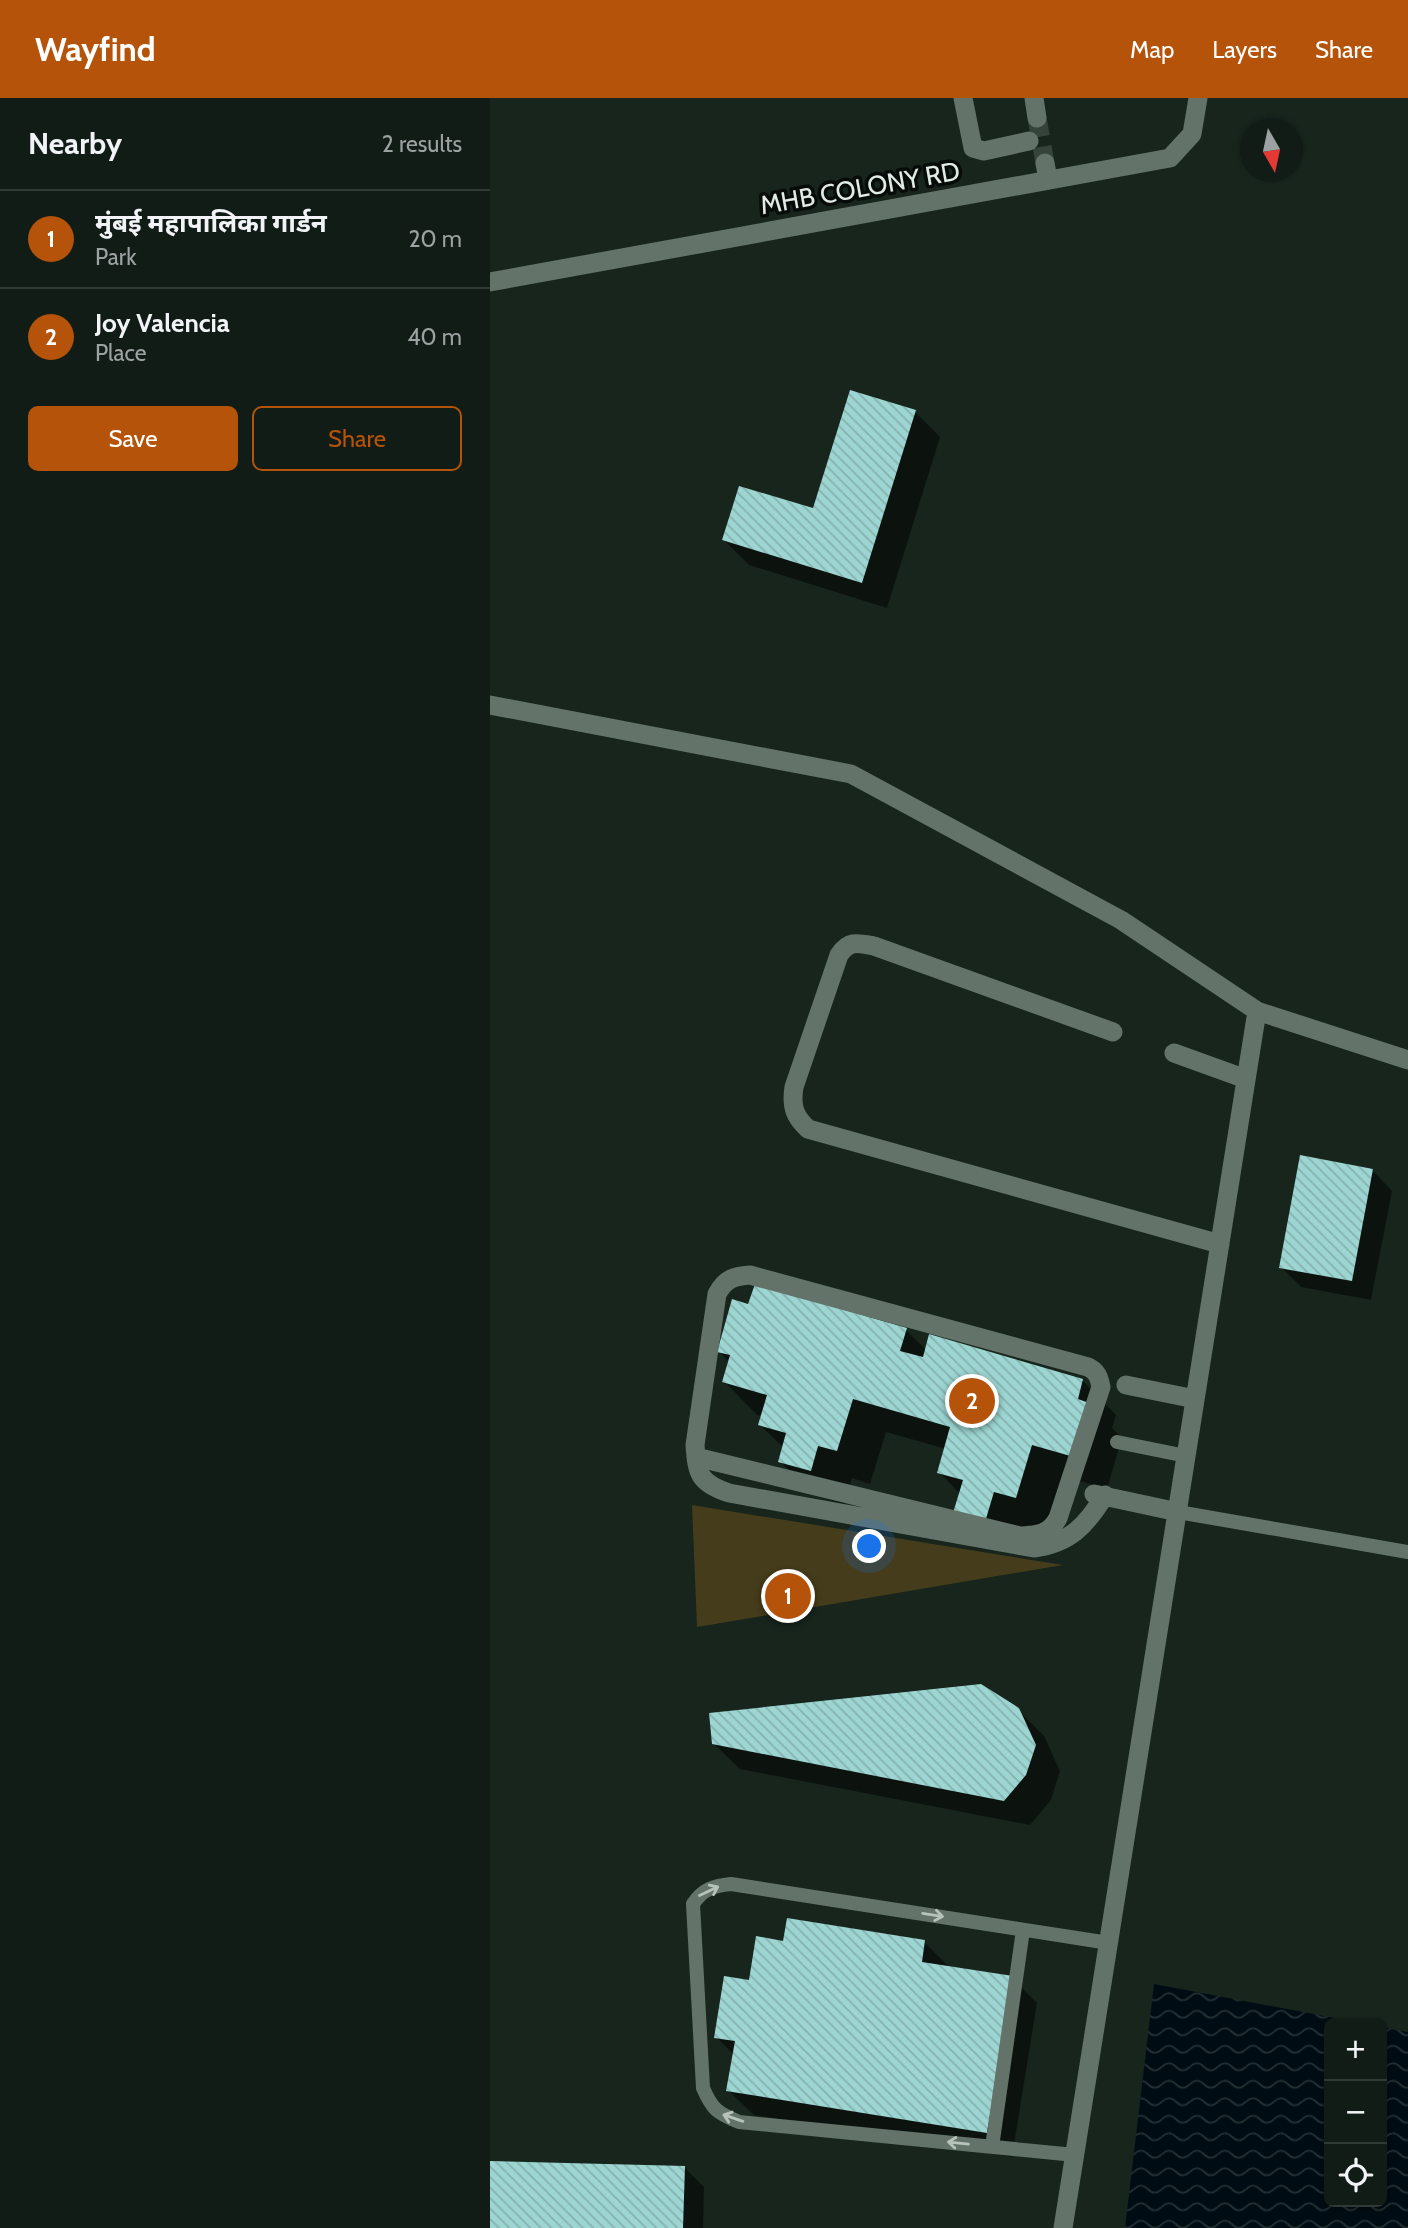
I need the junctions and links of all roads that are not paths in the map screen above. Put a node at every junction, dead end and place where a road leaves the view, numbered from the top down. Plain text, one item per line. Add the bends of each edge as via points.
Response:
1 (963, 98) edge
2 (1034, 98) edge
3 (1198, 98) edge
4 (1037, 118) tunnel mouth
5 (1029, 141) dead end
6 (490, 282) edge
7 (490, 705) edge
8 (1257, 1011) junction
9 (1113, 1032) dead end
10 (1174, 1053) dead end
11 (1408, 1060) edge
12 (1246, 1079) junction
13 (1220, 1244) junction
14 (1126, 1385) dead end
15 (1195, 1399) junction
16 (1116, 1442) dead end
17 (1186, 1456) junction
18 (695, 1457) junction
19 (1178, 1512) junction
20 (1408, 1552) edge
21 (1023, 1930) junction
22 (1109, 1942) junction
23 (992, 2147) junction
24 (1075, 2155) junction
25 (1063, 2228) edge

1 - 5 street via 973,148 984,151
2 - 4 street
3 - 6 street, MHB COLONY RD via 1192,134 1170,158 1046,172
7 - 8 street via 851,774 1121,920
8 - 11 street
8 - 12 street
9 - 13 street via 852,942 839,955 791,1104 808,1129
10 - 12 street
12 - 13 street
13 - 15 street
14 - 15 street
15 - 17 street
16 - 17 lane
17 - 19 street
18 - 18 street via 717,1294 727,1280 738,1276 750,1275 1087,1367 1095,1370 1101,1387 1058,1518 1046,1533 1020,1536
18 - 19 street via 700,1477 729,1493 1034,1548 1063,1542 1077,1532 1096,1510 1099,1494
19 - 20 lane
19 - 22 street
21 - 22 lane
21 - 23 lane
23 -> 21 lane via 739,2122 710,2106 703,2088 693,1904 700,1893 731,1884
22 - 24 street
23 - 24 lane
24 - 25 street

